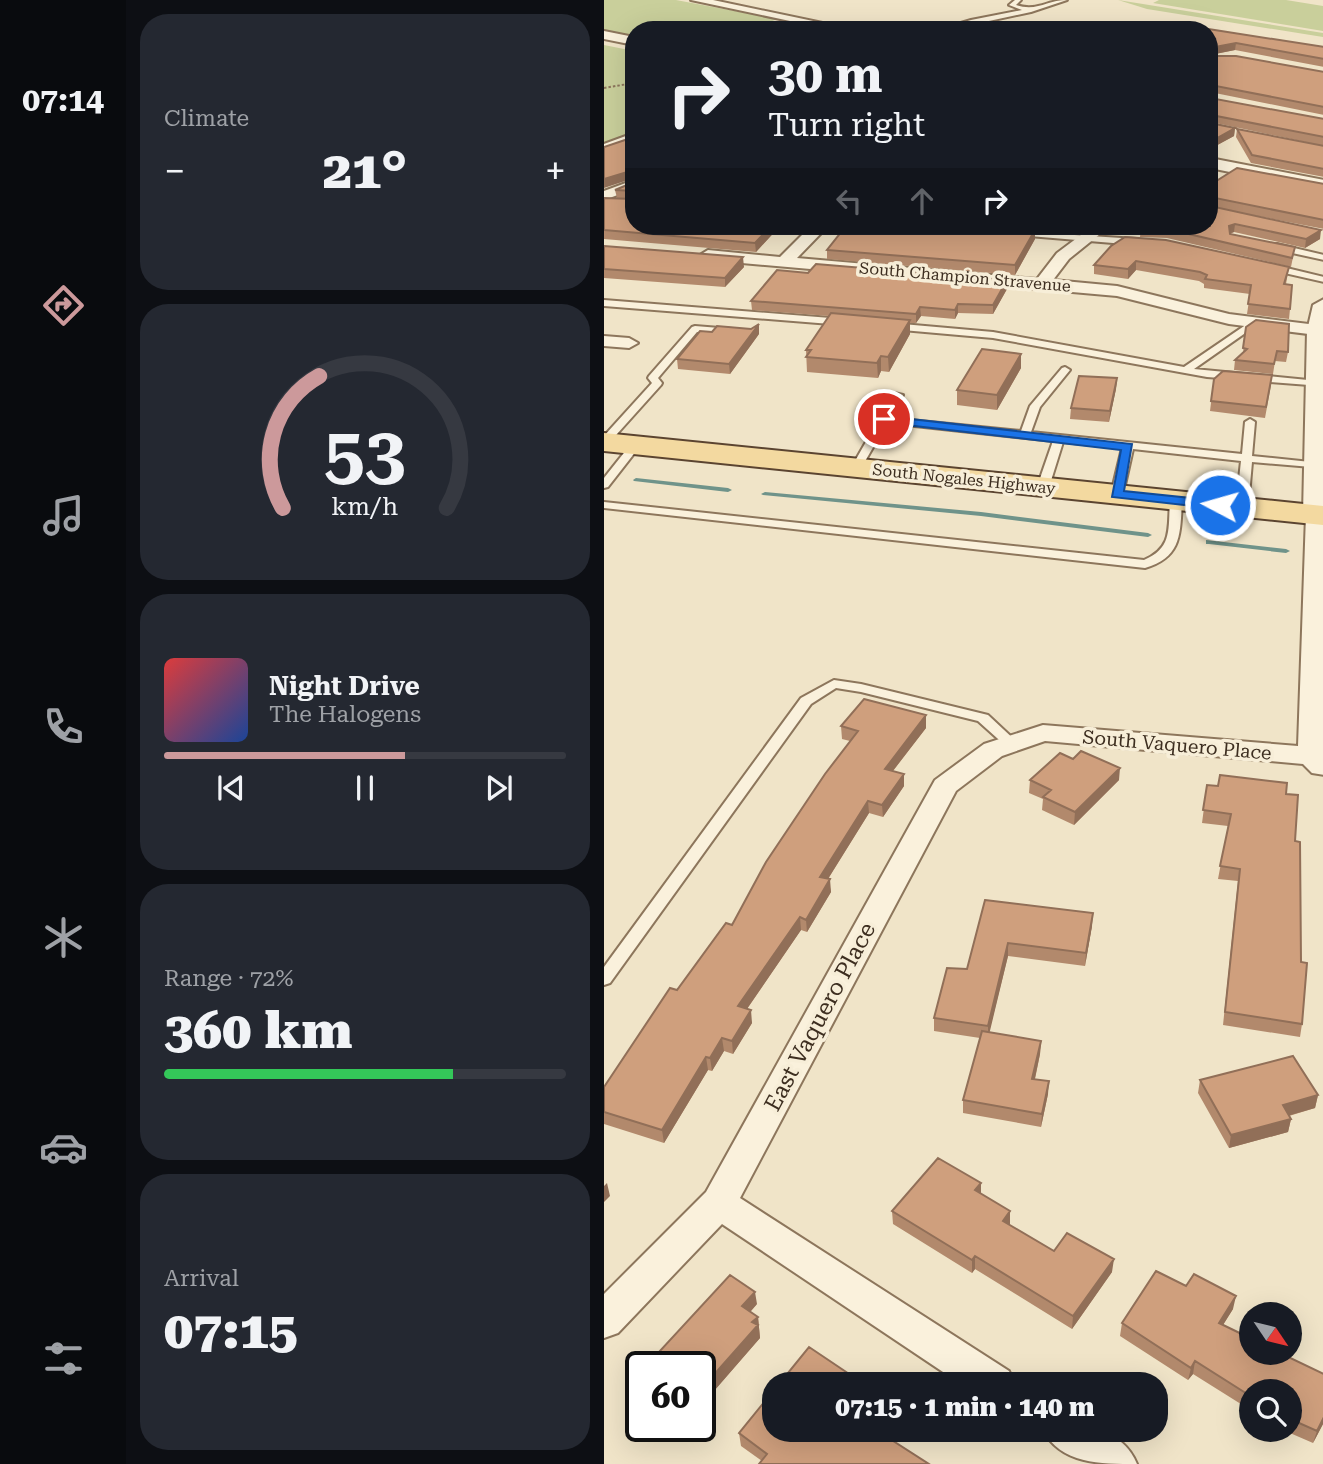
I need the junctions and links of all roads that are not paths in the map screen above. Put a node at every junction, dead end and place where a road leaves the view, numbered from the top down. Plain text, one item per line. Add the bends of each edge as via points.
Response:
1 (696, 0) edge
2 (1018, 0) edge
3 (1064, 0) edge
4 (1030, 11) junction
5 (804, 21) edge
6 (970, 21) edge
7 (604, 35) edge
8 (625, 39) edge
9 (625, 138) edge
10 (604, 146) edge
11 (1218, 165) edge
12 (1323, 186) edge
13 (625, 190) edge
14 (609, 200) edge
15 (604, 202) edge
16 (811, 235) edge
17 (1042, 235) edge
18 (1088, 235) edge
19 (1083, 238) junction
20 (1153, 243) edge
21 (1272, 246) edge
22 (688, 254) edge
23 (1323, 258) edge
24 (1258, 265) edge
25 (781, 266) junction
26 (1323, 279) edge
27 (1042, 283) junction
28 (604, 303) edge
29 (750, 303) edge
30 (1323, 305) edge
31 (741, 314) junction
32 (1256, 322) junction
33 (860, 324) edge
34 (874, 325) edge
35 (1321, 331) edge
36 (740, 332) edge
37 (604, 341) edge
38 (629, 343) dead end
39 (1065, 370) dead end
40 (1186, 370) junction
41 (1318, 384) junction
42 (898, 395) dead end
43 (884, 419) junction
44 (1250, 422) dead end
45 (1025, 435) junction
46 (1059, 439) junction
47 (604, 442) edge
48 (635, 446) junction
49 (1128, 447) junction
50 (1247, 459) junction
51 (1320, 466) junction
52 (856, 468) junction
53 (604, 485) edge
54 (1043, 487) junction
55 (1117, 495) junction
56 (1176, 500) junction
57 (604, 505) edge
58 (1242, 507) junction
59 (1320, 515) edge
60 (1043, 733) joint
61 (1012, 744) junction
62 (1317, 762) edge
63 (604, 979) edge
64 (720, 1203) junction
65 (604, 1320) edge
66 (977, 1372) edge
67 (1082, 1442) edge
68 (1116, 1464) edge

1 - 5 street
2 - 4 lane via 1012,5
3 - 4 lane
4 - 6 lane
7 - 8 street
9 - 10 lane
11 - 12 street
13 - 14 street
14 - 15 lane
16 - 25 street
17 - 19 lane
18 - 19 street
19 - 20 lane
19 - 27 street
21 - 23 lane
22 - 25 street, South Champion Stravenue
24 - 26 lane
25 - 27 street, South Champion Stravenue
27 - 32 street, South Champion Stravenue via 1117,291
28 - 31 lane
29 - 31 lane
30 - 35 street
31 - 33 lane
32 - 35 street, South Champion Stravenue
32 - 40 lane
34 - 40 lane via 993,335
35 - 41 street
36 - 47 lane via 695,328 654,378 657,383
37 - 38 street
39 - 45 lane via 1035,406
40 - 41 lane
41 - 51 street
42 - 43 lane
43 - 45 lane
43 - 52 lane
44 - 50 lane
45 - 46 lane
46 - 49 lane
46 - 54 lane
47 - 48 main road, South Nogales Highway
48 - 52 main road, South Nogales Highway
48 - 53 lane
49 - 50 lane
49 - 55 lane
50 - 51 lane
50 - 58 lane
51 - 59 street
52 - 54 main road, South Nogales Highway
54 - 55 main road, South Nogales Highway
55 - 56 main road, South Nogales Highway
56 - 57 lane via 1171,549 1145,564
56 - 58 main road, South Nogales Highway
58 - 59 main road, South Nogales Highway
59 - 62 street
60 - 61 street, East Vaquero Place
60 - 62 street, South Vaquero Place
61 - 63 lane via 983,718 834,684 806,701
61 - 64 street, East Vaquero Place via 993,750 945,786
64 - 65 street, East Vaquero Place
64 - 66 street
67 - 68 street

